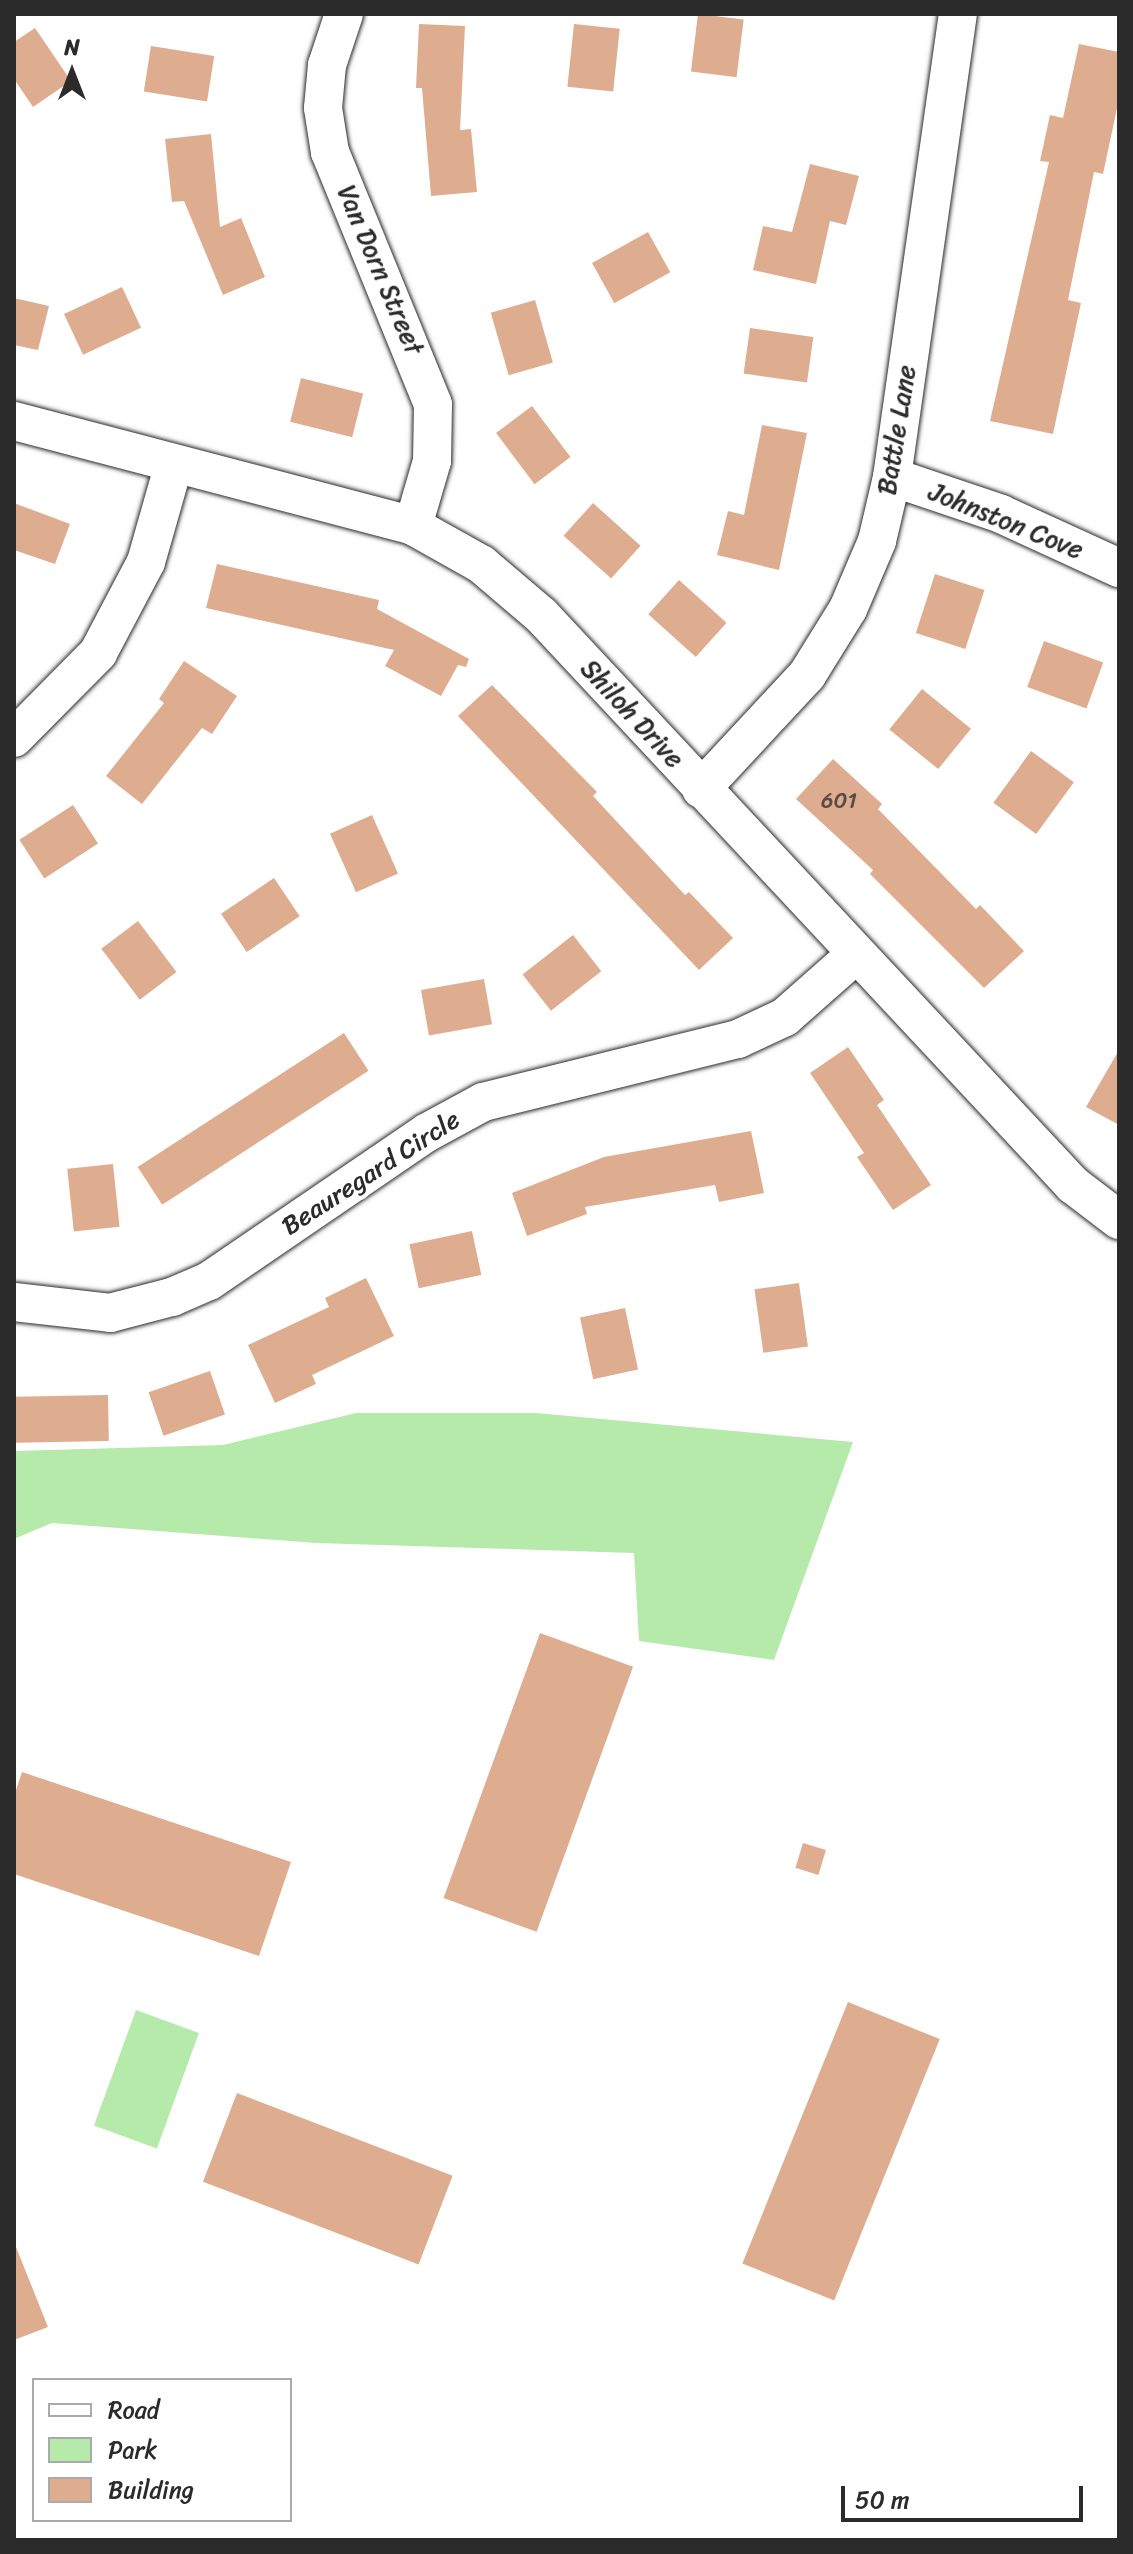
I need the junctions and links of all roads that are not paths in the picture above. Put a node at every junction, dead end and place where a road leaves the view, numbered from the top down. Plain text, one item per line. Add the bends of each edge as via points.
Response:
1 (344, 14) edge
2 (958, 14) edge
3 (14, 421) edge
4 (174, 464) junction
5 (892, 477) junction
6 (413, 526) junction
7 (1119, 568) edge
8 (14, 738) edge
9 (701, 789) junction
10 (854, 956) junction
11 (1119, 1220) edge
12 (14, 1302) edge

1 - 6 street, Van Dorn Street via 327,65 323,108 330,152 433,405 432,461
2 - 5 street, Battle Lane
3 - 4 street, Shiloh Drive
4 - 6 street, Shiloh Drive
4 - 8 street via 146,562 98,653
5 - 7 street, Johnston Cove via 1001,514
5 - 9 street, Battle Lane via 877,541 848,609 807,675
6 - 9 street, Shiloh Drive via 481,564 541,615
9 - 10 street, Shiloh Drive
10 - 11 street, Shiloh Drive via 1073,1185
10 - 12 street, Beauregard Circle via 785,1017 738,1039 483,1102 426,1133 209,1281 172,1297 110,1313

